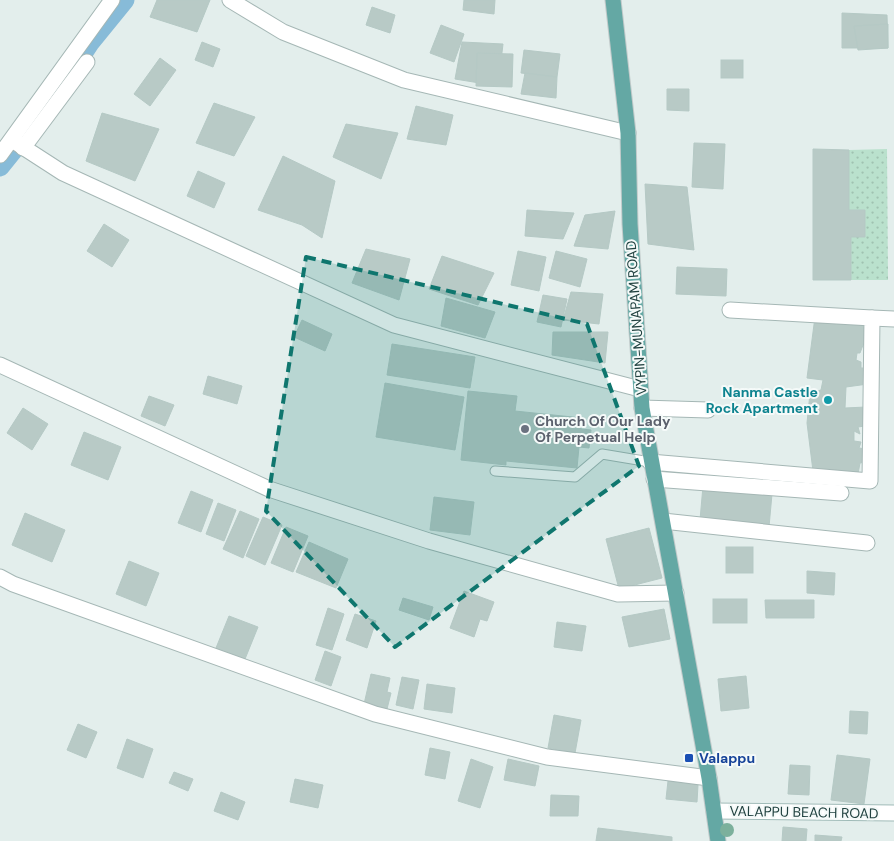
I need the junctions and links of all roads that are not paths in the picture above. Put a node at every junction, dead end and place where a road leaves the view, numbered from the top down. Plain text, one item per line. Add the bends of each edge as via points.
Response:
1 (112, 0) edge
2 (230, 0) edge
3 (613, 0) edge
4 (88, 62) dead end
5 (628, 133) junction
6 (18, 144) junction
7 (0, 155) edge
8 (730, 310) dead end
9 (872, 318) junction
10 (894, 319) edge
11 (0, 365) edge
12 (640, 389) junction
13 (642, 408) junction
14 (708, 410) dead end
15 (650, 462) junction
16 (495, 471) dead end
17 (654, 479) junction
18 (841, 493) dead end
19 (662, 521) junction
20 (866, 543) dead end
21 (0, 577) edge
22 (676, 593) junction
23 (709, 778) junction
24 (714, 811) junction
25 (894, 813) edge
26 (718, 841) edge

1 - 6 street
2 - 5 street via 284,32 404,80
3 - 5 main road, VYPIN-MUNAPAM ROAD
4 - 6 street
5 - 12 main road, VYPIN-MUNAPAM ROAD
6 - 7 street
6 - 12 street via 63,173 394,325
8 - 9 street
9 - 10 street
9 - 15 street via 870,481
11 - 22 street via 269,489 429,541 618,594
12 - 13 main road, VYPIN-MUNAPAM ROAD
13 - 14 street
13 - 15 main road, VYPIN-MUNAPAM ROAD
15 - 16 lane via 602,454 575,477
15 - 17 main road, VYPIN-MUNAPAM ROAD
17 - 18 street
17 - 19 main road, VYPIN-MUNAPAM ROAD
19 - 20 street
19 - 22 main road, VYPIN-MUNAPAM ROAD
21 - 23 street via 374,714 546,757
22 - 23 main road, VYPIN-MUNAPAM ROAD
23 - 24 main road, VYPIN-MUNAPAM ROAD
24 - 25 street, VALAPPU BEACH ROAD
24 - 26 main road, VYPIN-MUNAPAM ROAD

